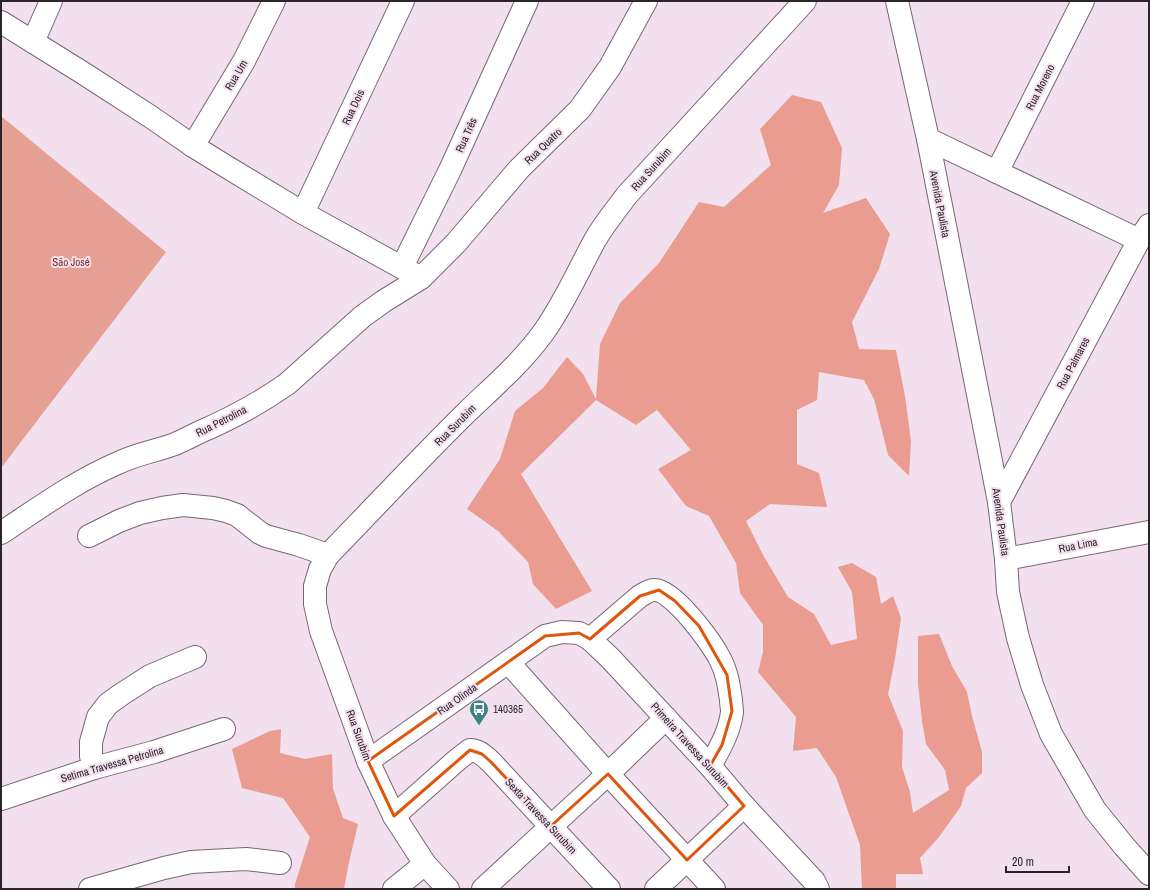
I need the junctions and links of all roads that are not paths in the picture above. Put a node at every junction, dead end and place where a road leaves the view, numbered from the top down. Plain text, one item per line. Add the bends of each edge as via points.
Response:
1 (51, 1) edge
2 (274, 1) edge
3 (403, 1) edge
4 (527, 1) edge
5 (646, 1) edge
6 (805, 1) edge
7 (897, 1) edge
8 (1083, 1) edge
9 (1, 22) edge
10 (33, 42) junction
11 (928, 139) junction
12 (193, 146) junction
13 (997, 172) junction
14 (303, 213) junction
15 (1144, 233) edge
16 (402, 267) junction
17 (421, 278) junction
18 (999, 502) junction
19 (1149, 532) edge
20 (1, 533) edge
21 (89, 536) dead end
22 (328, 555) junction
23 (1006, 559) junction
24 (545, 636) joint
25 (590, 639) junction
26 (196, 656) dead end
27 (509, 663) junction
28 (666, 718) junction
29 (224, 729) dead end
30 (368, 761) junction
31 (710, 766) junction
32 (94, 768) junction
33 (608, 774) junction
34 (1, 800) edge
35 (744, 806) junction
36 (394, 816) junction
37 (551, 826) junction
38 (687, 860) junction
39 (280, 863) dead end
40 (425, 864) junction
41 (1149, 874) edge
42 (90, 889) edge
43 (394, 889) edge
44 (448, 889) edge
45 (483, 889) edge
46 (608, 889) edge
47 (656, 889) edge
48 (714, 889) edge
49 (818, 889) edge

1 - 10 street
2 - 12 street, Rua Um via 244,61
3 - 14 street, Rua Dois
4 - 16 street, Rua Três via 450,170
5 - 17 street, Rua Quatro via 610,67 580,109 519,170 456,243
6 - 22 street, Rua Surubim via 627,196 609,219 567,296 528,353
7 - 11 street, Avenida Paulista
8 - 13 street, Rua Moreno
9 - 10 street
10 - 12 street via 145,112
11 - 13 street
11 - 18 street, Avenida Paulista
12 - 14 street
13 - 15 street
14 - 16 street
15 - 18 street, Rua Palmares
16 - 17 street
17 - 20 street, Rua Petrolina via 363,316 275,393 222,423 175,444 119,462 95,474
18 - 23 street, Avenida Paulista
19 - 23 street, Rua Lima
21 - 22 street via 140,513 183,505 226,511 237,515 266,536
22 - 30 street, Rua Surubim via 320,568 315,586 315,604 321,631
23 - 41 street, Avenida Paulista via 1008,592 1018,638 1032,685 1051,734 1095,810
24 - 25 street, Primeira Travessa Surubim via 562,632 579,634
24 - 27 street, Rua Olinda
25 - 28 street, Primeira Travessa Surubim
25 - 31 street via 640,596 654,590 660,590 685,611 709,641 727,675 732,712 722,745
26 - 32 street via 150,676 108,704 98,717 90,742
27 - 30 street, Rua Olinda
27 - 33 street
28 - 31 street, Primeira Travessa Surubim
28 - 33 street
29 - 32 street, Setima Travessa Petrolina
30 - 36 street, Rua Surubim
31 - 35 street, Primeira Travessa Surubim
32 - 34 street, Setima Travessa Petrolina
33 - 37 street
33 - 38 street
35 - 38 street
35 - 49 street, Primeira Travessa Surubim via 814,881
36 - 37 street, Sexta Travessa Surubim via 470,750 477,751 486,758
36 - 40 street, Rua Surubim
37 - 45 street
37 - 46 street, Sexta Travessa Surubim
38 - 47 street
38 - 48 street
39 - 42 street via 246,859 191,862
40 - 43 street
40 - 44 street, Rua Surubim

